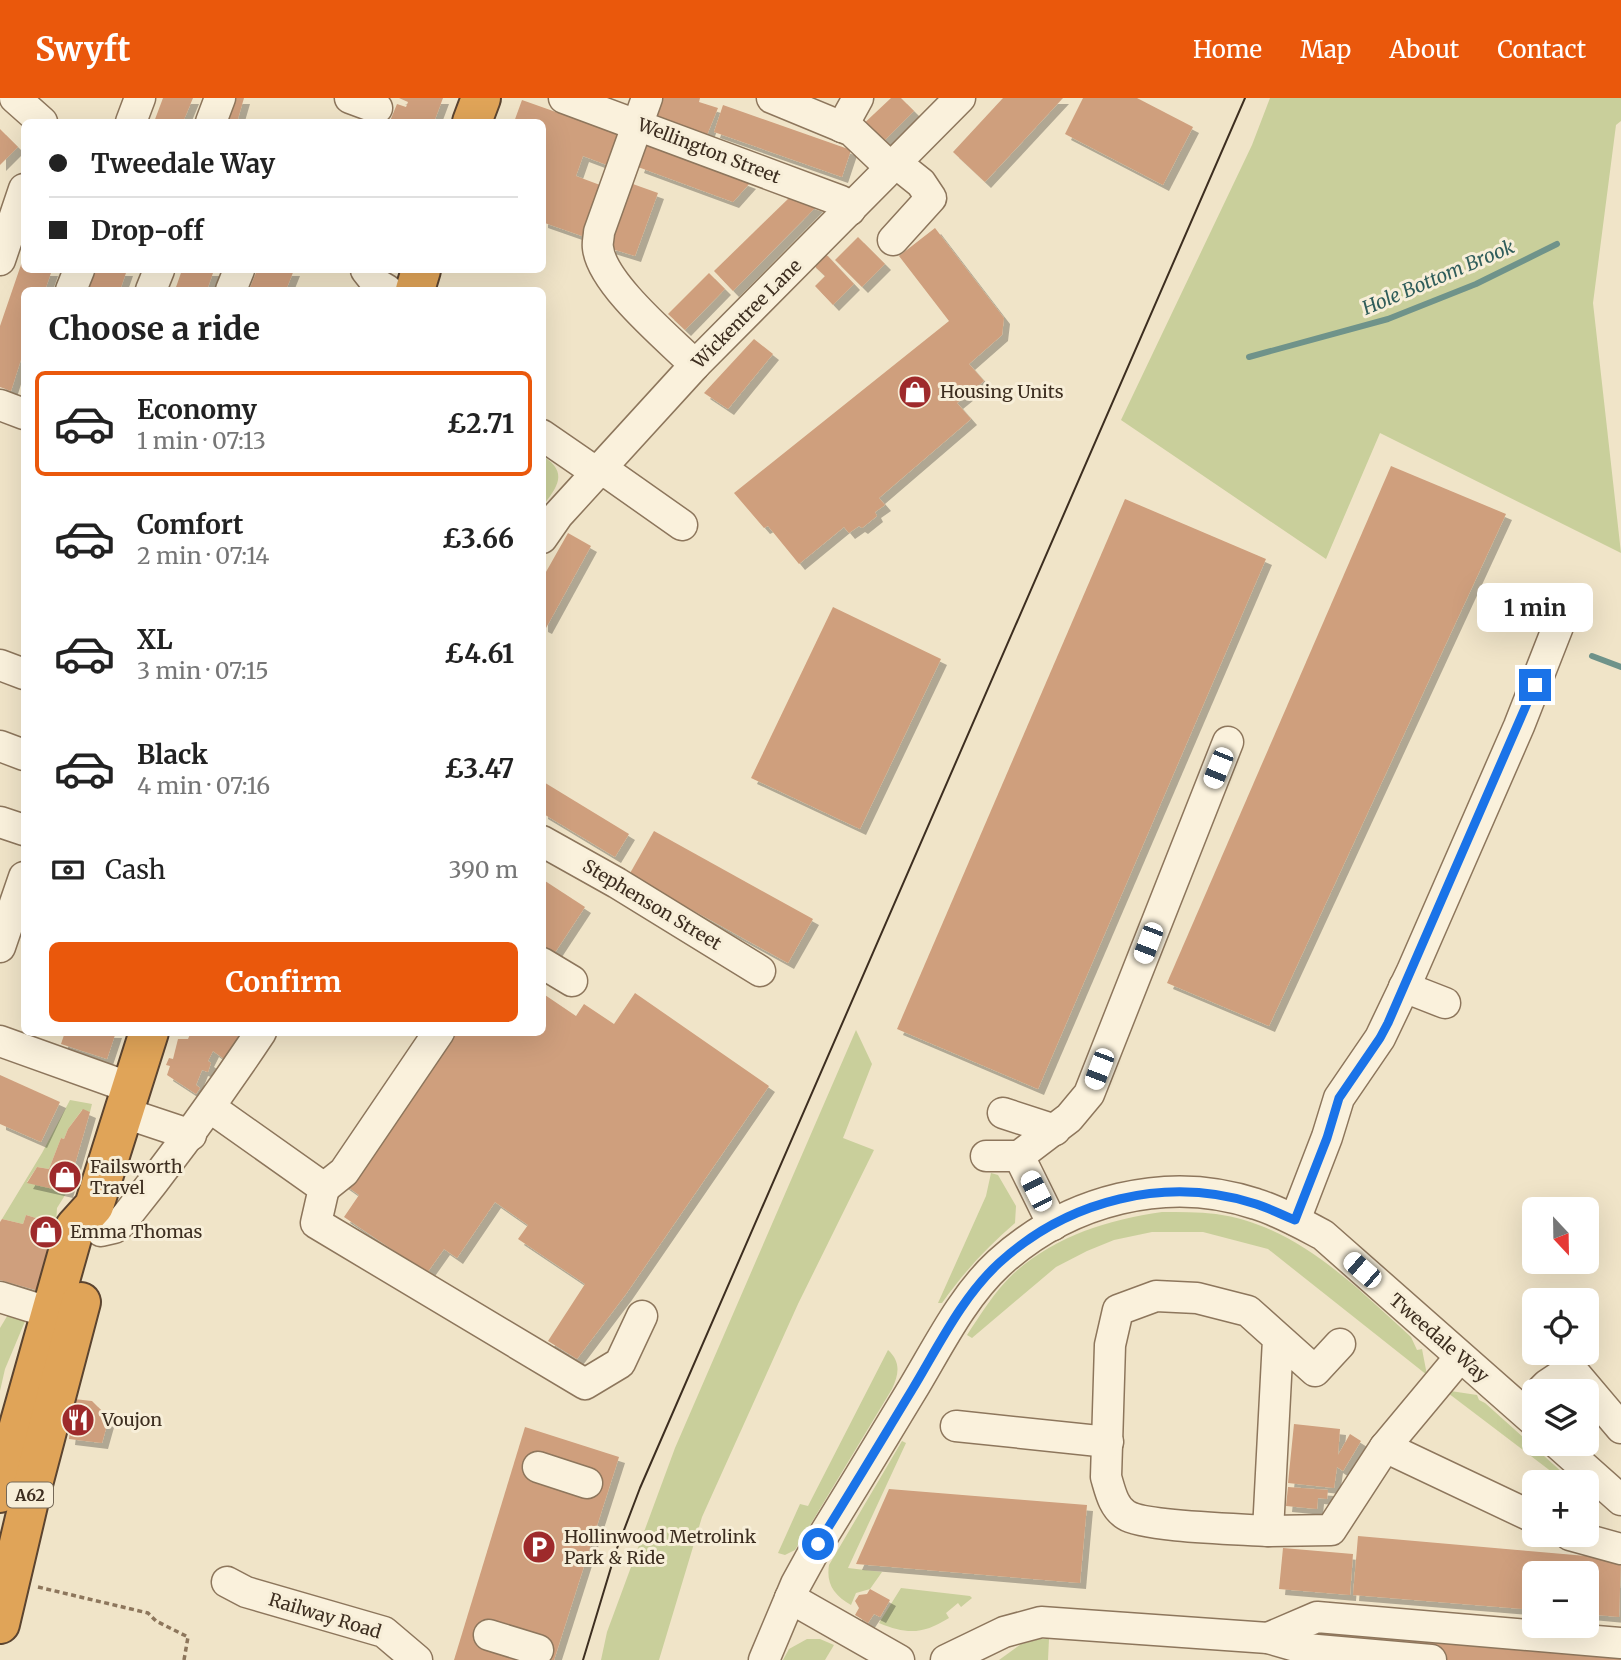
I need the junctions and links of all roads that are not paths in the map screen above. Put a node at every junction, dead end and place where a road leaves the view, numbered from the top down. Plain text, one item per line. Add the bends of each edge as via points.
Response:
1 (15, 98) edge
2 (140, 98) edge
3 (220, 98) edge
4 (481, 98) edge
5 (564, 98) edge
6 (772, 98) edge
7 (859, 98) edge
8 (960, 98) edge
9 (642, 111) edge
10 (39, 119) edge
11 (132, 119) edge
12 (212, 119) edge
13 (473, 119) edge
14 (842, 127) junction
15 (893, 166) junction
16 (21, 197) edge
17 (850, 210) junction
18 (893, 240) dead end
19 (0, 260) edge
20 (368, 273) edge
21 (382, 287) edge
22 (695, 365) junction
23 (0, 405) edge
24 (21, 413) edge
25 (546, 438) edge
26 (601, 469) junction
27 (682, 525) dead end
28 (546, 532) edge
29 (1569, 601) dead end
30 (1228, 743) dead end
31 (0, 746) edge
32 (21, 754) edge
33 (0, 822) edge
34 (21, 829) edge
35 (546, 843) edge
36 (21, 886) edge
37 (0, 947) edge
38 (546, 965) edge
39 (760, 971) dead end
40 (572, 981) dead end
41 (1404, 987) junction
42 (1445, 1003) dead end
43 (148, 1036) edge
44 (258, 1036) edge
45 (436, 1036) edge
46 (0, 1041) edge
47 (44, 1044) edge
48 (126, 1100) junction
49 (211, 1108) junction
50 (1003, 1113) dead end
51 (1055, 1129) junction
52 (191, 1135) junction
53 (986, 1156) dead end
54 (1019, 1156) junction
55 (324, 1188) junction
56 (97, 1219) junction
57 (1295, 1220) junction
58 (1053, 1225) junction
59 (0, 1297) edge
60 (64, 1315) junction
61 (642, 1316) dead end
62 (1278, 1339) junction
63 (1340, 1344) dead end
64 (1460, 1357) junction
65 (1556, 1379) edge
66 (1580, 1379) edge
67 (1522, 1399) edge
68 (1599, 1402) edge
69 (956, 1426) dead end
70 (1621, 1428) edge
71 (1108, 1442) junction
72 (1385, 1447) junction
73 (1572, 1456) edge
74 (540, 1470) dead end
75 (587, 1485) dead end
76 (0, 1493) edge
77 (1621, 1500) edge
78 (1522, 1512) edge
79 (1268, 1531) junction
80 (1599, 1543) edge
81 (1621, 1549) edge
82 (227, 1582) dead end
83 (790, 1598) junction
84 (0, 1624) edge
85 (486, 1640) dead end
86 (1621, 1643) edge
87 (1267, 1649) edge
88 (531, 1655) edge
89 (417, 1660) edge
90 (764, 1660) edge
91 (899, 1660) edge
92 (946, 1660) edge
93 (1431, 1660) edge

1 - 10 street
2 - 11 street
3 - 12 street
4 - 13 highway
5 - 9 street, Wellington Street
6 - 14 street
7 - 14 street
8 - 15 street, Wickentree Lane
9 - 17 street, Wellington Street via 841,201
9 - 22 street via 599,232 598,248 613,281
14 - 15 street
15 - 17 street, Wickentree Lane
15 - 18 street via 921,183 931,198
16 - 19 street
17 - 22 street, Wickentree Lane
20 - 21 street
22 - 26 street, Wickentree Lane
23 - 24 street
25 - 26 street via 587,466
26 - 27 street
26 - 28 street, Wickentree Lane
29 - 41 street
30 - 51 street via 1089,1094
31 - 32 street
33 - 34 street
35 - 39 street, Stephenson Street
36 - 37 street
38 - 40 street
41 - 42 street
41 - 57 street via 1380,1038 1339,1098
43 - 48 highway, A62
44 - 49 street
45 - 55 street via 344,1172
46 - 47 street
47 - 48 street
48 - 52 street
48 - 56 highway, A62
49 - 52 street
49 - 55 street
50 - 51 street
51 - 54 street
52 - 56 street via 121,1223 114,1228
53 - 54 street
54 - 58 street
55 - 61 street via 316,1223 585,1384 620,1363
56 - 60 highway, A62
57 - 58 street, Tweedale Way via 1255,1203 1178,1191 1107,1200
57 - 64 street, Tweedale Way via 1323,1235
58 - 83 street, Tweedale Way via 999,1263 965,1305
59 - 60 street
60 - 76 highway, A62
60 - 84 highway, A62 via 32,1488
62 - 63 street via 1315,1371
62 - 71 street via 1248,1311 1197,1298 1156,1296 1118,1310 1110,1345
62 - 79 street
64 - 67 street, Tweedale Way
64 - 72 street
65 - 66 street via 1572,1369
68 - 70 street
69 - 71 street
71 - 79 street via 1106,1477 1111,1494 1127,1516
72 - 78 street
72 - 79 street via 1331,1530
73 - 77 street
74 - 75 street
80 - 81 street
82 - 89 street, Railway Road via 246,1592 384,1632
83 - 90 street, Tweedale Way
83 - 91 street
85 - 88 street
86 - 87 street via 1317,1617
87 - 92 street via 1041,1622 1004,1632
87 - 93 street

